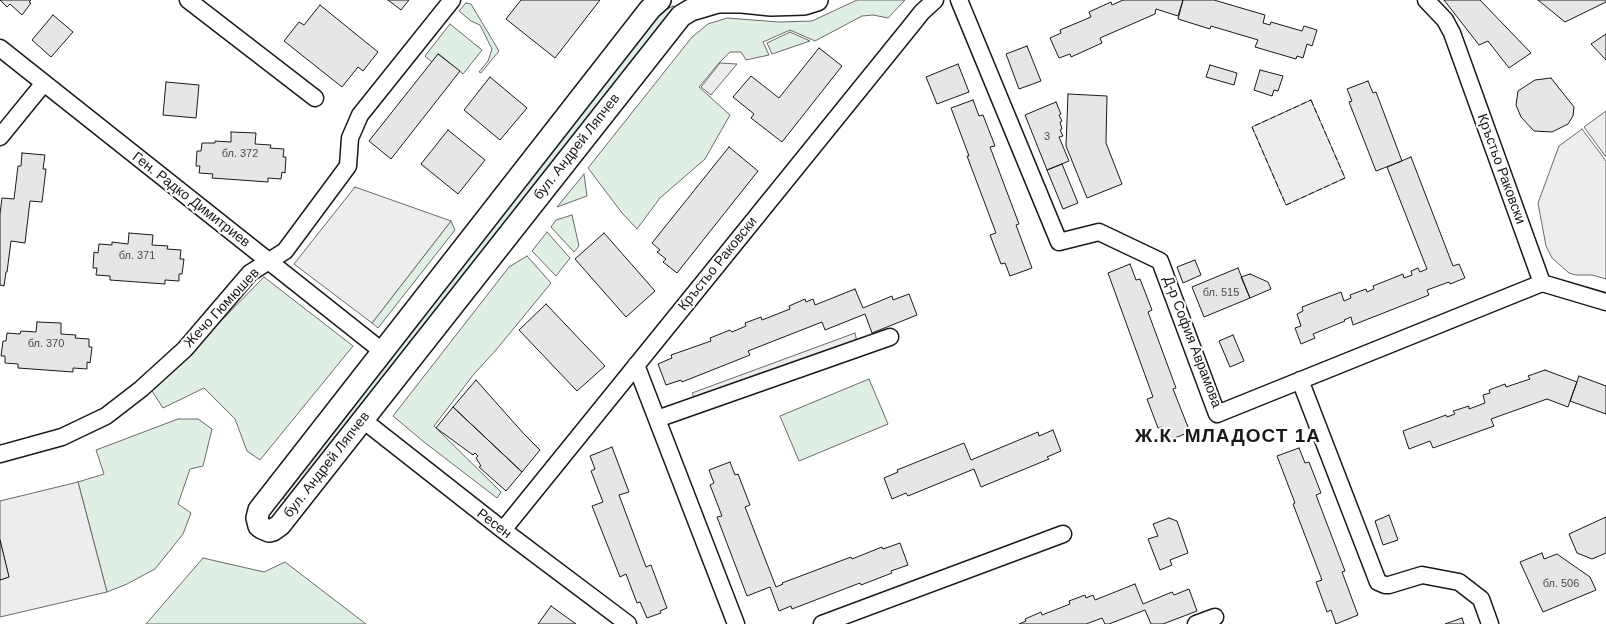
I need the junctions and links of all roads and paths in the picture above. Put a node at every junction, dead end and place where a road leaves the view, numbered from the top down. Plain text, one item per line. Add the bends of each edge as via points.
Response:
1 (188, 0) edge
2 (452, 0) edge
3 (816, 0) edge
4 (935, 0) edge
5 (959, 0) edge
6 (1426, 0) edge
7 (655, 4) edge
8 (0, 48) edge
9 (44, 83) junction
10 (314, 98) dead end
11 (0, 136) edge
12 (269, 261) junction
13 (1542, 283) junction
14 (1606, 302) edge
15 (890, 337) dead end
16 (382, 351) junction
17 (636, 365) junction
18 (1300, 380) junction
19 (657, 419) junction
20 (363, 420) junction
21 (0, 454) edge
22 (503, 530) junction
23 (1063, 534) dead end
24 (1215, 617) dead end
25 (628, 624) edge
26 (736, 624) edge
27 (822, 624) edge
28 (1196, 624) edge
29 (1490, 624) edge

1 - 10 street
2 - 12 street, Жечо Гюмюшев via 360,115 350,138 348,166 285,251
3 - 20 main road, бул. Андрей Ляпчев via 804,4 718,2 681,16
4 - 17 street, Кръстьо Раковски
5 - 18 street, Д-р София Аврамова via 1059,242 1099,232 1160,261 1217,414
6 - 13 street, Кръстьо Раковски via 1445,20 1452,34
7 - 16 main road, бул. Андрей Ляпчев
8 - 9 street, Ген. Радко Димитриев
9 - 11 street
9 - 12 street, Ген. Радко Димитриев
12 - 16 street, Ген. Радко Димитриев
12 - 21 street, Жечо Гюмюшев via 250,274 185,349 106,416 62,437
13 - 14 street
13 - 18 street
15 - 19 street
16 - 20 main road, бул. Андрей Ляпчев via 258,510 259,526 266,530 277,528
17 - 19 street
17 - 22 street, Кръстьо Раковски
18 - 29 street via 1378,582 1389,585 1422,575 1459,582 1481,599
19 - 26 street
20 - 22 street, Ресен
22 - 25 street, Ресен
23 - 27 street
24 - 28 street

